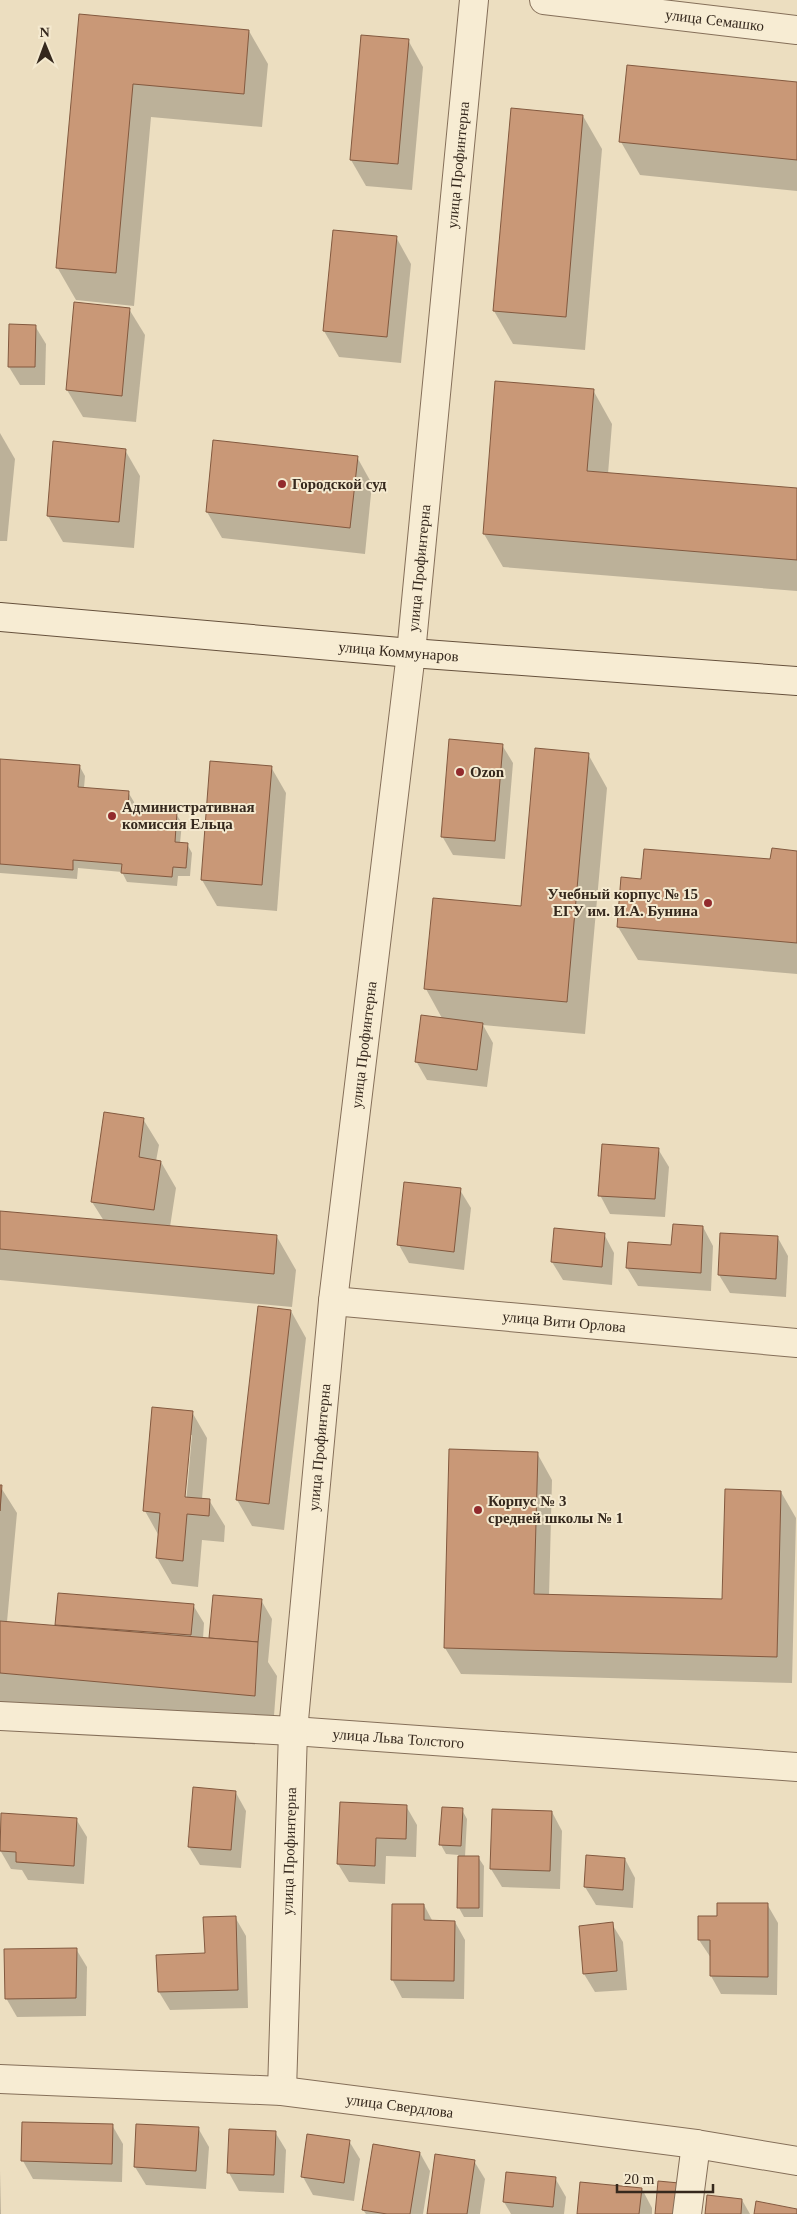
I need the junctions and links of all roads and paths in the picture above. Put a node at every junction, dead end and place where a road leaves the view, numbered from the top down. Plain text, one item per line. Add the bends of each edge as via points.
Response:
1 (474, 0) edge
2 (544, 0) edge
3 (797, 30) edge
4 (0, 617) edge
5 (411, 653) junction
6 (797, 681) edge
7 (333, 1301) junction
8 (797, 1343) edge
9 (0, 1716) edge
10 (293, 1731) junction
11 (797, 1767) edge
12 (0, 2079) edge
13 (282, 2090) junction
14 (696, 2144) junction
15 (797, 2161) edge
16 (687, 2214) edge

1 - 5 street, улица Профинтерна
2 - 3 street, улица Семашко
4 - 5 street, улица Коммунаров
5 - 6 street, улица Коммунаров
5 - 7 street, улица Профинтерна
7 - 8 street, улица Вити Орлова
7 - 10 street, улица Профинтерна
9 - 10 street, улица Льва Толстого
10 - 11 street, улица Льва Толстого
10 - 13 street, улица Профинтерна
12 - 13 street, улица Свердлова
13 - 14 street, улица Свердлова
14 - 15 street, улица Свердлова
14 - 16 street

